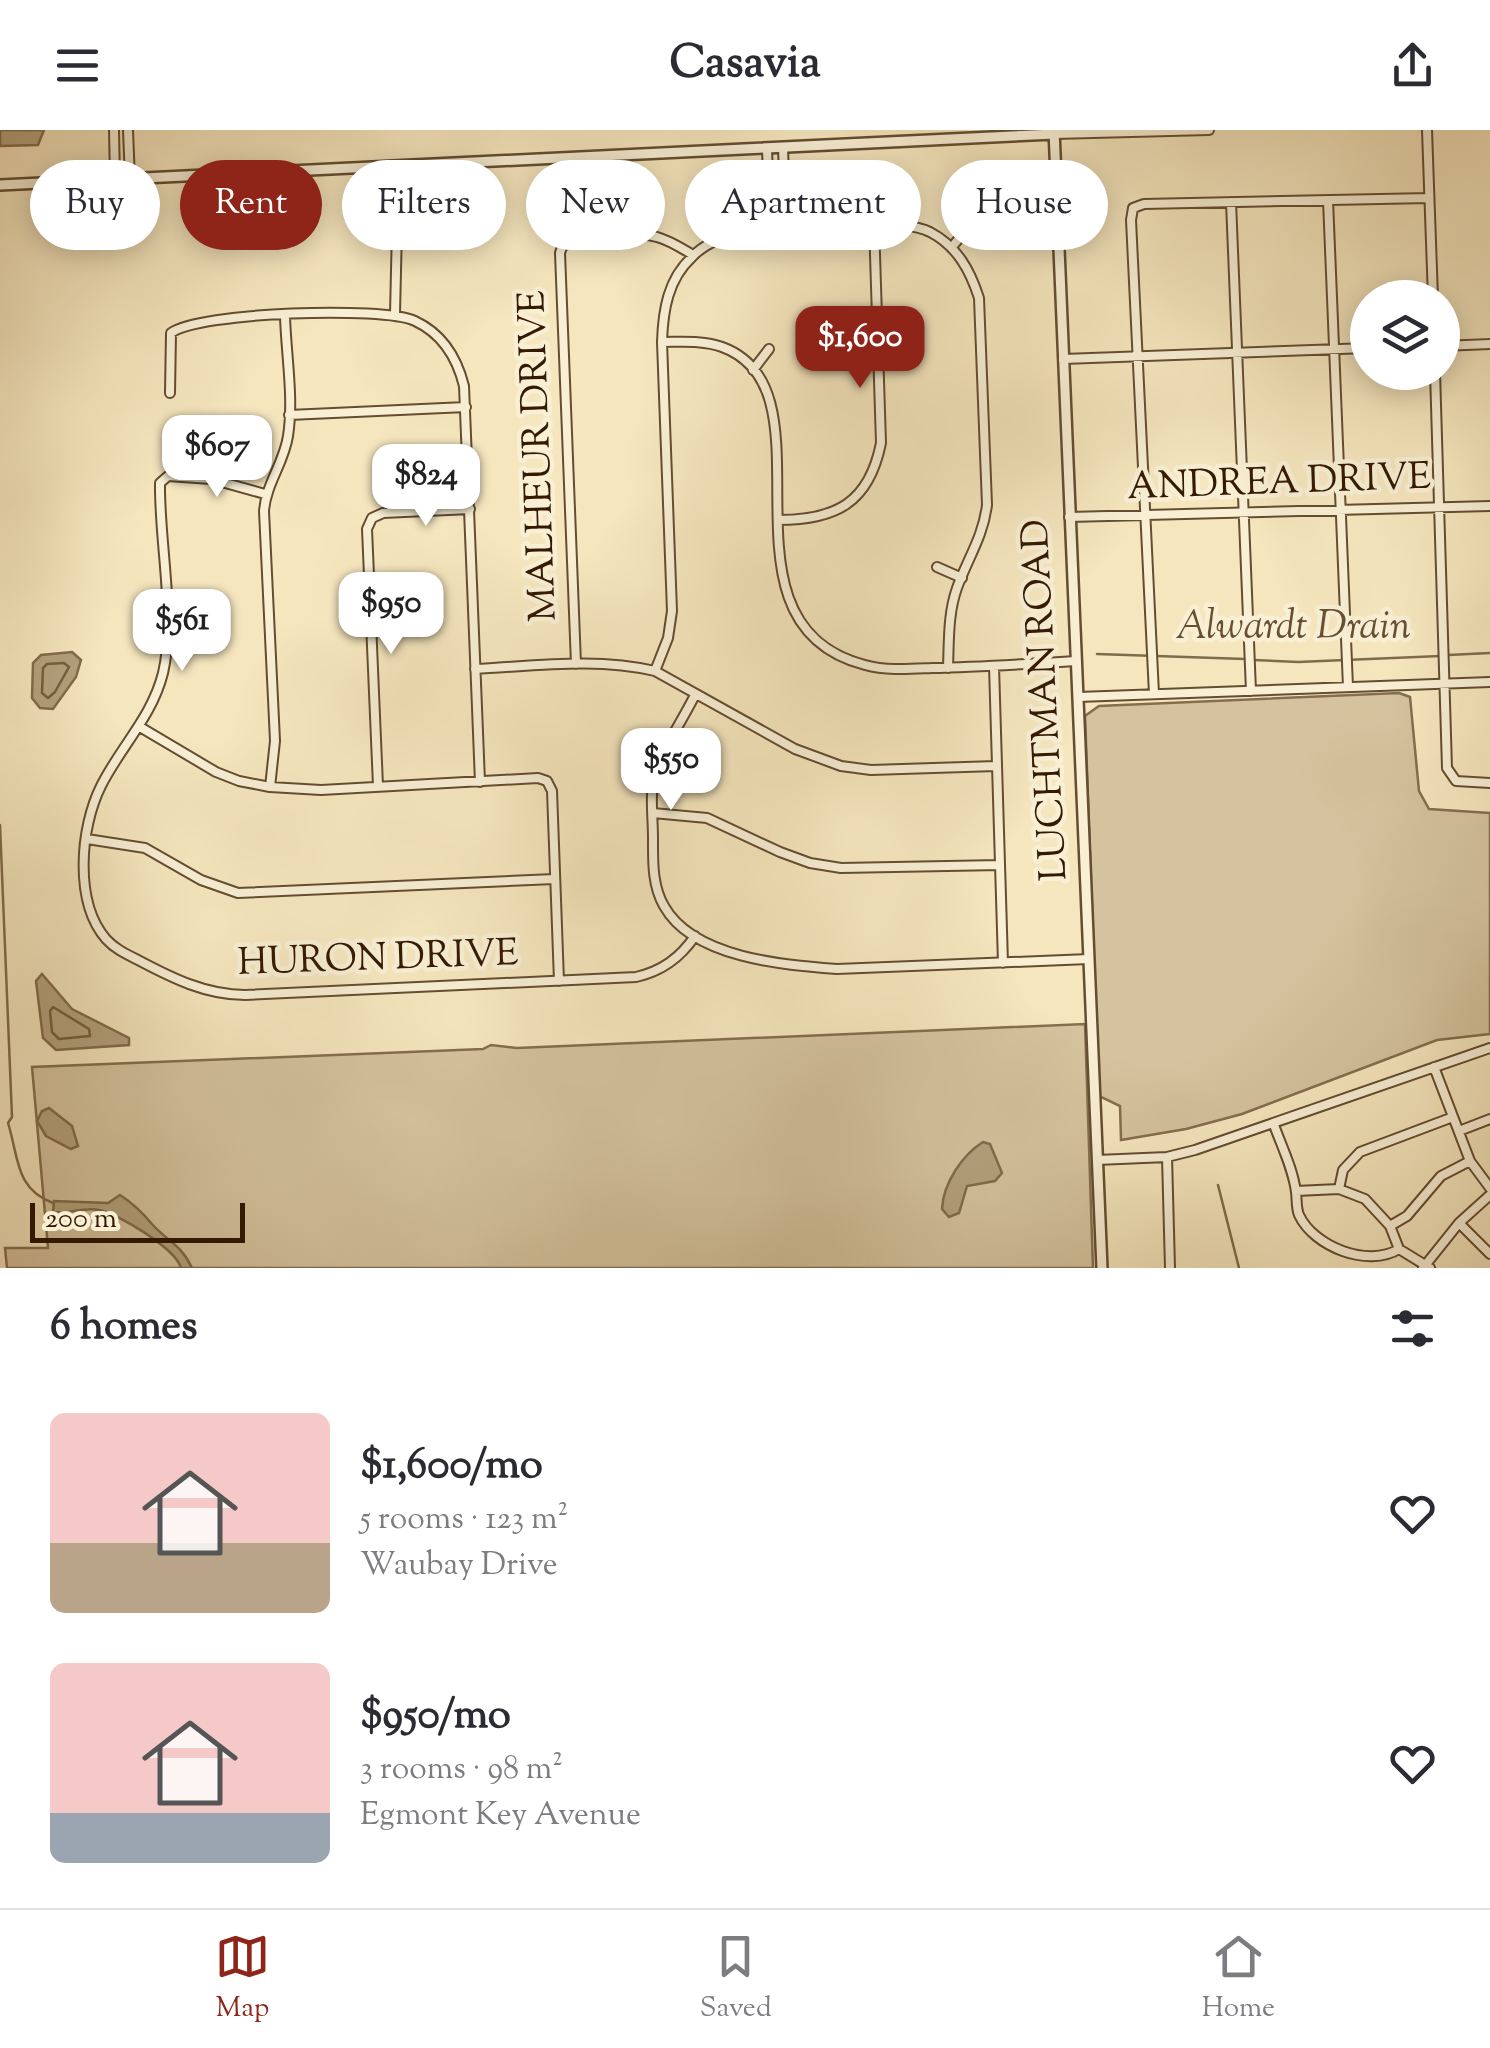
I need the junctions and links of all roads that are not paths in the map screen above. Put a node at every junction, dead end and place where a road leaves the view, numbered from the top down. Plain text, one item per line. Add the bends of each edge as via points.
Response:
1 (1209, 130) edge
2 (1427, 130) edge
3 (114, 132) edge
4 (128, 132) edge
5 (1054, 132) edge
6 (783, 148) junction
7 (767, 149) junction
8 (115, 160) edge
9 (129, 160) edge
10 (767, 160) edge
11 (783, 160) edge
12 (506, 162) edge
13 (342, 170) edge
14 (160, 179) edge
15 (30, 184) edge
16 (0, 186) edge
17 (1430, 198) junction
18 (1328, 200) junction
19 (1232, 202) junction
20 (396, 250) edge
21 (703, 250) edge
22 (875, 250) edge
23 (953, 250) edge
24 (693, 255) junction
25 (1432, 280) edge
26 (394, 314) junction
27 (285, 316) junction
28 (662, 342) junction
29 (1490, 344) edge
30 (1460, 345) edge
31 (769, 349) dead end
32 (1350, 349) edge
33 (1334, 350) junction
34 (1238, 353) junction
35 (1137, 356) junction
36 (1063, 359) junction
37 (753, 370) junction
38 (1435, 390) edge
39 (170, 393) dead end
40 (466, 407) junction
41 (289, 414) junction
42 (265, 494) junction
43 (1490, 506) edge
44 (1438, 507) junction
45 (470, 509) junction
46 (1340, 510) junction
47 (1242, 513) junction
48 (1145, 515) junction
49 (1069, 517) junction
50 (778, 520) junction
51 (937, 568) dead end
52 (962, 578) junction
53 (1076, 661) junction
54 (576, 664) junction
55 (994, 666) junction
56 (948, 668) junction
57 (474, 669) junction
58 (655, 671) junction
59 (1490, 682) edge
60 (1446, 684) junction
61 (1348, 687) junction
62 (1251, 691) junction
63 (1154, 694) junction
64 (695, 695) junction
65 (1078, 696) junction
66 (140, 727) junction
67 (996, 766) junction
68 (480, 782) junction
69 (1490, 783) edge
70 (378, 786) junction
71 (270, 788) junction
72 (653, 814) junction
73 (88, 839) junction
74 (1000, 865) junction
75 (554, 879) junction
76 (695, 936) junction
77 (1089, 959) junction
78 (1003, 963) junction
79 (559, 981) junction
80 (1490, 1048) edge
81 (1434, 1067) junction
82 (1454, 1117) junction
83 (1490, 1120) edge
84 (1274, 1125) junction
85 (1459, 1131) junction
86 (1166, 1157) junction
87 (1098, 1160) junction
88 (1470, 1161) junction
89 (1339, 1188) junction
90 (1296, 1191) junction
91 (1490, 1192) edge
92 (1459, 1223) junction
93 (1390, 1226) junction
94 (1398, 1249) junction
95 (1490, 1254) edge
96 (1426, 1267) edge
97 (1102, 1268) edge
98 (1170, 1268) edge

1 - 5 street
2 - 17 street
3 - 4 street
3 - 8 street
4 - 9 street
5 - 6 street
5 - 36 street, LUCHTMAN ROAD
6 - 7 street
6 - 11 street
7 - 10 street
7 - 12 street
13 - 14 street
15 - 16 street
17 - 18 street
17 - 25 street
18 - 19 street
18 - 33 street
19 - 34 street
19 - 35 street via 1133,208
20 - 26 street
21 - 24 street
22 - 50 street via 881,443 876,466 866,486 831,514
23 - 52 street via 979,298 988,504 984,531
24 - 28 street via 668,296
24 - 54 street, MALHEUR DRIVE via 649,236 600,236 562,246
26 - 27 street
26 - 40 street via 433,331 448,346 460,367
27 - 39 street via 176,328 169,339
27 - 41 street
28 - 37 street via 724,347
28 - 58 street via 672,611
29 - 30 street
31 - 37 street
32 - 33 street
33 - 34 street
33 - 46 street
34 - 35 street
34 - 47 street
35 - 36 street
35 - 48 street
36 - 49 street, LUCHTMAN ROAD
37 - 50 street via 774,418
38 - 44 street
40 - 41 street
40 - 45 street
41 - 42 street via 286,445
42 - 66 street, HURON DRIVE via 210,479 176,476 160,483 164,667
42 - 71 street
43 - 44 street, ANDREA DRIVE
44 - 46 street, ANDREA DRIVE
44 - 60 street
45 - 57 street
45 - 70 street via 390,512 372,518 367,529
46 - 47 street, ANDREA DRIVE
46 - 61 street
47 - 48 street, ANDREA DRIVE
47 - 62 street
48 - 49 street, ANDREA DRIVE
48 - 63 street
49 - 53 street, LUCHTMAN ROAD
50 - 56 street via 785,592 816,638 863,665
51 - 52 street
52 - 56 street via 950,622
53 - 55 street
53 - 65 street, LUCHTMAN ROAD
54 - 57 street
54 - 58 street
55 - 56 street
55 - 67 street
57 - 68 street
58 - 64 street
59 - 60 street
60 - 61 street
60 - 69 street via 1447,768 1456,781
61 - 62 street
62 - 63 street
63 - 65 street
64 - 67 street via 841,766
64 - 72 street via 657,768
65 - 77 street, LUCHTMAN ROAD
66 - 71 street via 216,772
66 - 73 street, HURON DRIVE via 100,788
67 - 74 street
68 - 70 street
68 - 75 street via 547,781
70 - 71 street
72 - 74 street via 707,818 810,863 841,868
72 - 76 street via 662,903
73 - 75 street via 145,848 238,893
73 - 79 street, HURON DRIVE via 87,896 107,940 169,977 208,991 245,996
74 - 78 street
75 - 79 street
76 - 78 street via 740,955 802,966
76 - 79 street, HURON DRIVE via 675,960 645,975
77 - 78 street
77 - 87 street, LUCHTMAN ROAD
80 - 81 street
81 - 82 street
81 - 84 street
82 - 85 street
82 - 89 street via 1360,1152 1343,1170
83 - 85 street
84 - 86 street
84 - 90 street
85 - 88 street
86 - 87 street
86 - 98 street
87 - 97 street, LUCHTMAN ROAD
88 - 91 street
88 - 93 street via 1440,1176
89 - 90 street
89 - 93 street via 1365,1200
90 - 94 street via 1299,1214 1333,1247 1364,1258
91 - 92 street
92 - 95 street
92 - 96 street
93 - 94 street
94 - 96 street

